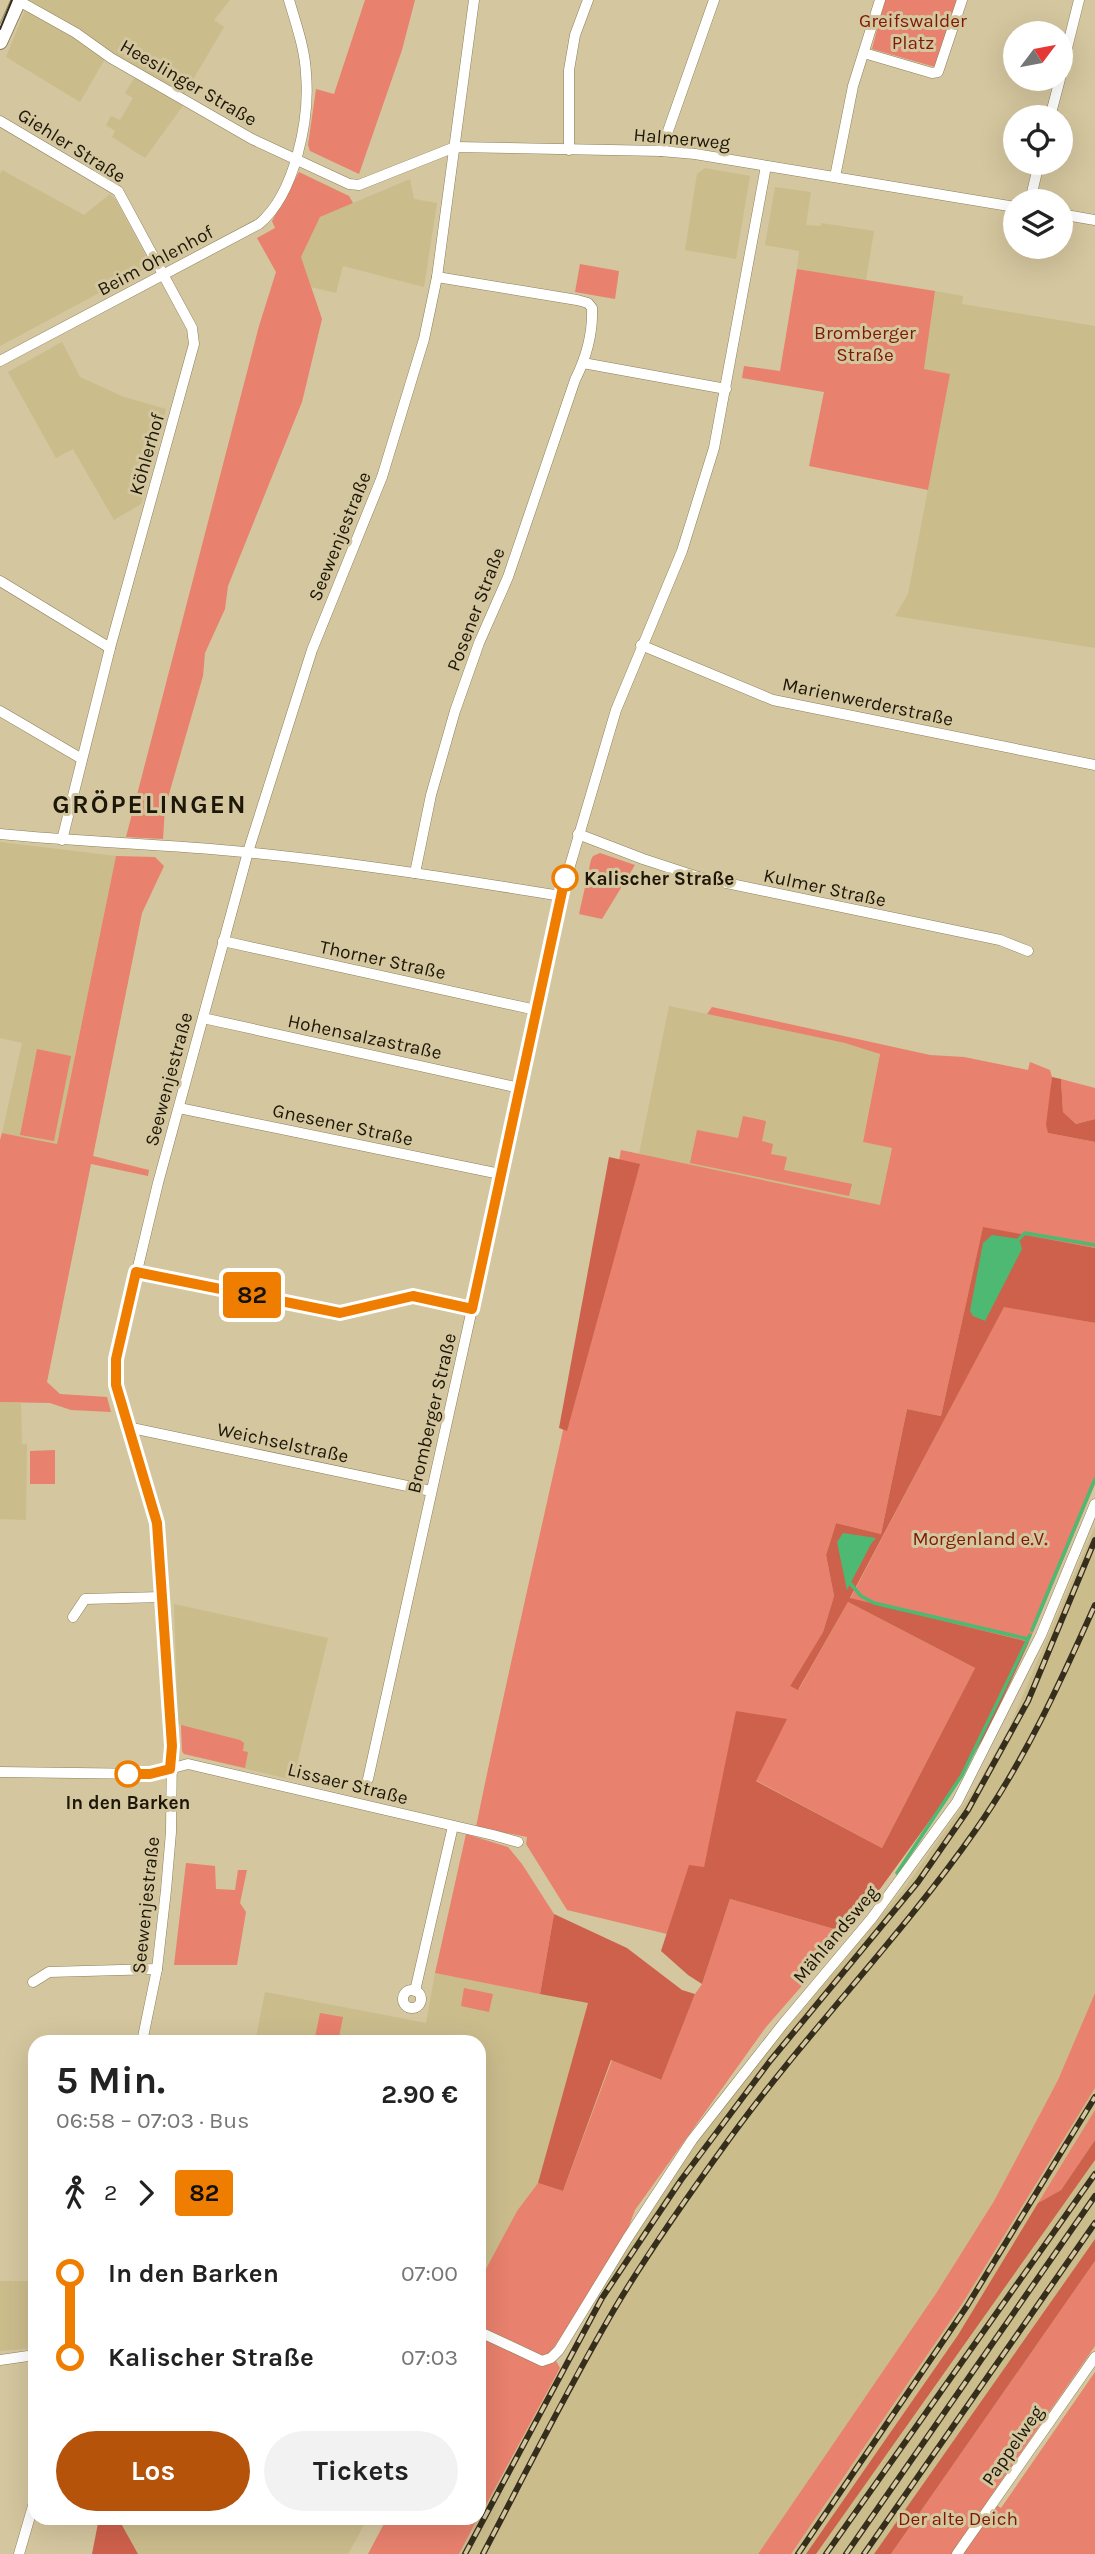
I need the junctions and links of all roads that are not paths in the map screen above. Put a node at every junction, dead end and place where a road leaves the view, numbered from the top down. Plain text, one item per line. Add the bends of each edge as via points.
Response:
1 (18, 0) edge
2 (289, 0) edge
3 (474, 0) edge
4 (588, 0) edge
5 (714, 0) edge
6 (880, 0) edge
7 (962, 0) edge
8 (1079, 0) edge
9 (1073, 24) edge
10 (0, 42) edge
11 (864, 53) junction
12 (0, 121) edge
13 (455, 147) junction
14 (569, 150) junction
15 (660, 151) junction
16 (296, 160) junction
17 (766, 166) junction
18 (835, 177) junction
19 (349, 184) joint
20 (1003, 205) edge
21 (1073, 216) edge
22 (1095, 220) edge
23 (164, 275) junction
24 (438, 277) junction
25 (0, 361) edge
26 (583, 363) junction
27 (726, 388) junction
28 (0, 581) edge
29 (641, 645) junction
30 (110, 648) junction
31 (0, 710) edge
32 (82, 760) junction
33 (1095, 765) edge
34 (0, 834) edge
35 (578, 834) junction
36 (62, 840) junction
37 (248, 852) junction
38 (415, 873) junction
39 (561, 896) junction
40 (223, 941) junction
41 (1028, 951) dead end
42 (536, 1010) junction
43 (203, 1018) junction
44 (520, 1088) junction
45 (179, 1108) junction
46 (500, 1174) junction
47 (136, 1272) junction
48 (472, 1309) junction
49 (127, 1427) junction
50 (431, 1491) junction
51 (1095, 1504) edge
52 (163, 1597) junction
53 (73, 1617) dead end
54 (170, 1769) junction
55 (0, 1772) edge
56 (368, 1779) dead end
57 (453, 1826) junction
58 (518, 1842) dead end
59 (157, 1969) junction
60 (33, 1982) dead end
61 (415, 1991) dead end
62 (143, 2035) edge
63 (486, 2335) edge
64 (28, 2356) edge
65 (1095, 2357) edge
66 (0, 2360) edge
67 (28, 2523) edge
68 (19, 2554) edge
69 (957, 2554) edge

1 - 10 main road
1 - 16 street, Heeslinger Straße via 111,58
2 - 16 street, Beim Ohlenhof via 306,72 307,96
3 - 13 street, Seewenjestraße
4 - 14 street via 569,70
5 - 15 street
6 - 11 street
7 - 11 street via 937,72
8 - 9 street
11 - 18 street
12 - 23 street, Giehler Straße via 118,191
13 - 14 street, Halmerweg
13 - 19 street, Halmerweg via 359,185
13 - 24 street, Seewenjestraße
14 - 15 street, Halmerweg
15 - 17 street, Halmerweg
16 - 19 street, Heeslinger Straße
16 - 23 street, Beim Ohlenhof via 269,216
17 - 18 street, Halmerweg
17 - 27 street, Bromberger Straße
18 - 20 street, Halmerweg
21 - 22 street
23 - 25 street, Beim Ohlenhof
23 - 30 street, Köhlerhof via 192,328 194,344
24 - 26 street, Posener Straße via 588,303 593,319
24 - 37 street, Seewenjestraße via 395,440 312,650
26 - 27 street
26 - 38 street, Posener Straße via 455,711
27 - 29 street, Bromberger Straße via 714,448 683,547
28 - 30 street
29 - 33 street, Marienwerderstraße via 773,700
29 - 35 street, Bromberger Straße via 615,710
30 - 32 street, Köhlerhof
31 - 32 street
32 - 36 street, Köhlerhof
34 - 36 street
35 - 39 street, Bromberger Straße
35 - 41 street, Kulmer Straße via 698,877 1000,940
36 - 37 street
37 - 38 street
37 - 40 street, Seewenjestraße
38 - 39 street
39 - 42 street, Bromberger Straße
40 - 42 street, Thorner Straße
40 - 43 street, Seewenjestraße
42 - 44 street, Bromberger Straße
43 - 44 street, Hohensalzastraße
43 - 45 street, Seewenjestraße
44 - 46 street, Bromberger Straße
45 - 46 street, Gnesener Straße
45 - 47 street, Seewenjestraße
46 - 48 street, Bromberger Straße
47 - 48 street via 340,1313 413,1296
47 - 49 street, Seewenjestraße via 116,1359 116,1385
48 - 50 street, Bromberger Straße
49 - 50 street, Weichselstraße
49 - 52 street, Seewenjestraße via 157,1523
50 - 56 street, Bromberger Straße
51 - 63 street, Mählandsweg via 1041,1635 957,1802 895,1888 692,2140 551,2358 542,2361
52 - 53 street via 85,1599
52 - 54 street, Seewenjestraße
54 - 55 street via 150,1774
54 - 57 street, Lissaer Straße via 198,1766
54 - 59 street, Seewenjestraße via 171,1832
57 - 58 street, Lissaer Straße
57 - 61 street
59 - 60 street via 49,1972
59 - 62 street, Seewenjestraße
64 - 66 street
65 - 69 street, Pappelweg
67 - 68 street

